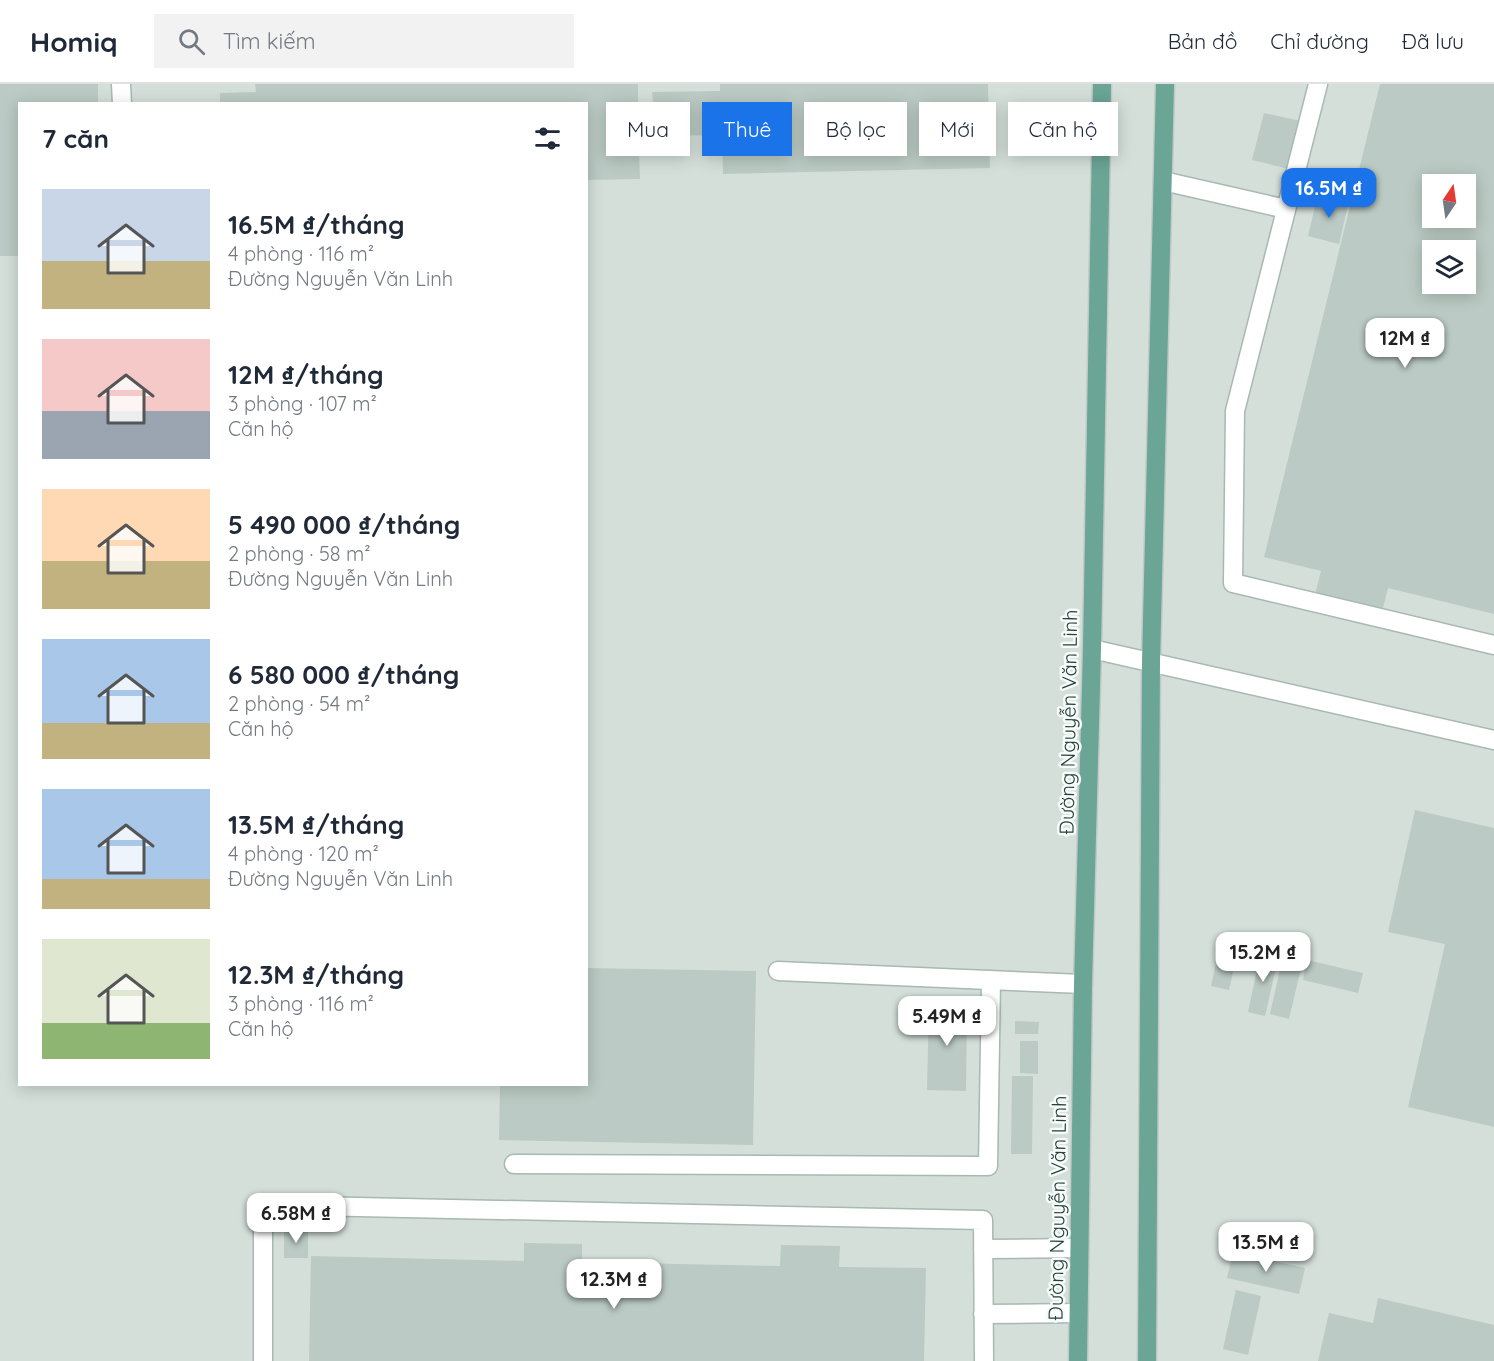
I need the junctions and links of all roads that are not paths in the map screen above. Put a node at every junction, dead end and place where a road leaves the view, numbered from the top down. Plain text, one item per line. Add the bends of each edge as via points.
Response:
1 (121, 84) edge
2 (1102, 84) edge
3 (1166, 84) edge
4 (1318, 84) edge
5 (122, 102) edge
6 (1163, 181) junction
7 (1286, 209) junction
8 (1494, 645) edge
9 (1092, 649) junction
10 (1151, 662) junction
11 (1494, 740) edge
12 (778, 971) dead end
13 (991, 980) junction
14 (1083, 984) junction
15 (514, 1164) dead end
16 (1078, 1248) junction
17 (983, 1249) junction
18 (1078, 1313) junction
19 (983, 1314) junction
20 (263, 1361) edge
21 (984, 1361) edge
22 (1077, 1361) edge
23 (1147, 1361) edge

1 - 5 street
2 - 9 main road, Đường Nguyễn Văn Linh
3 - 6 main road
4 - 7 street
6 - 7 street
6 - 10 main road
7 - 8 street via 1235,411 1233,584
9 - 10 street
9 - 14 main road, Đường Nguyễn Văn Linh
10 - 11 street
10 - 23 main road
12 - 13 street
13 - 14 street
13 - 15 street via 988,1166
14 - 16 main road, Đường Nguyễn Văn Linh
16 - 17 street
16 - 18 main road, Đường Nguyễn Văn Linh
17 - 19 street
17 - 20 street via 983,1220 263,1205
18 - 19 street
18 - 22 main road, Đường Nguyễn Văn Linh
19 - 21 street

